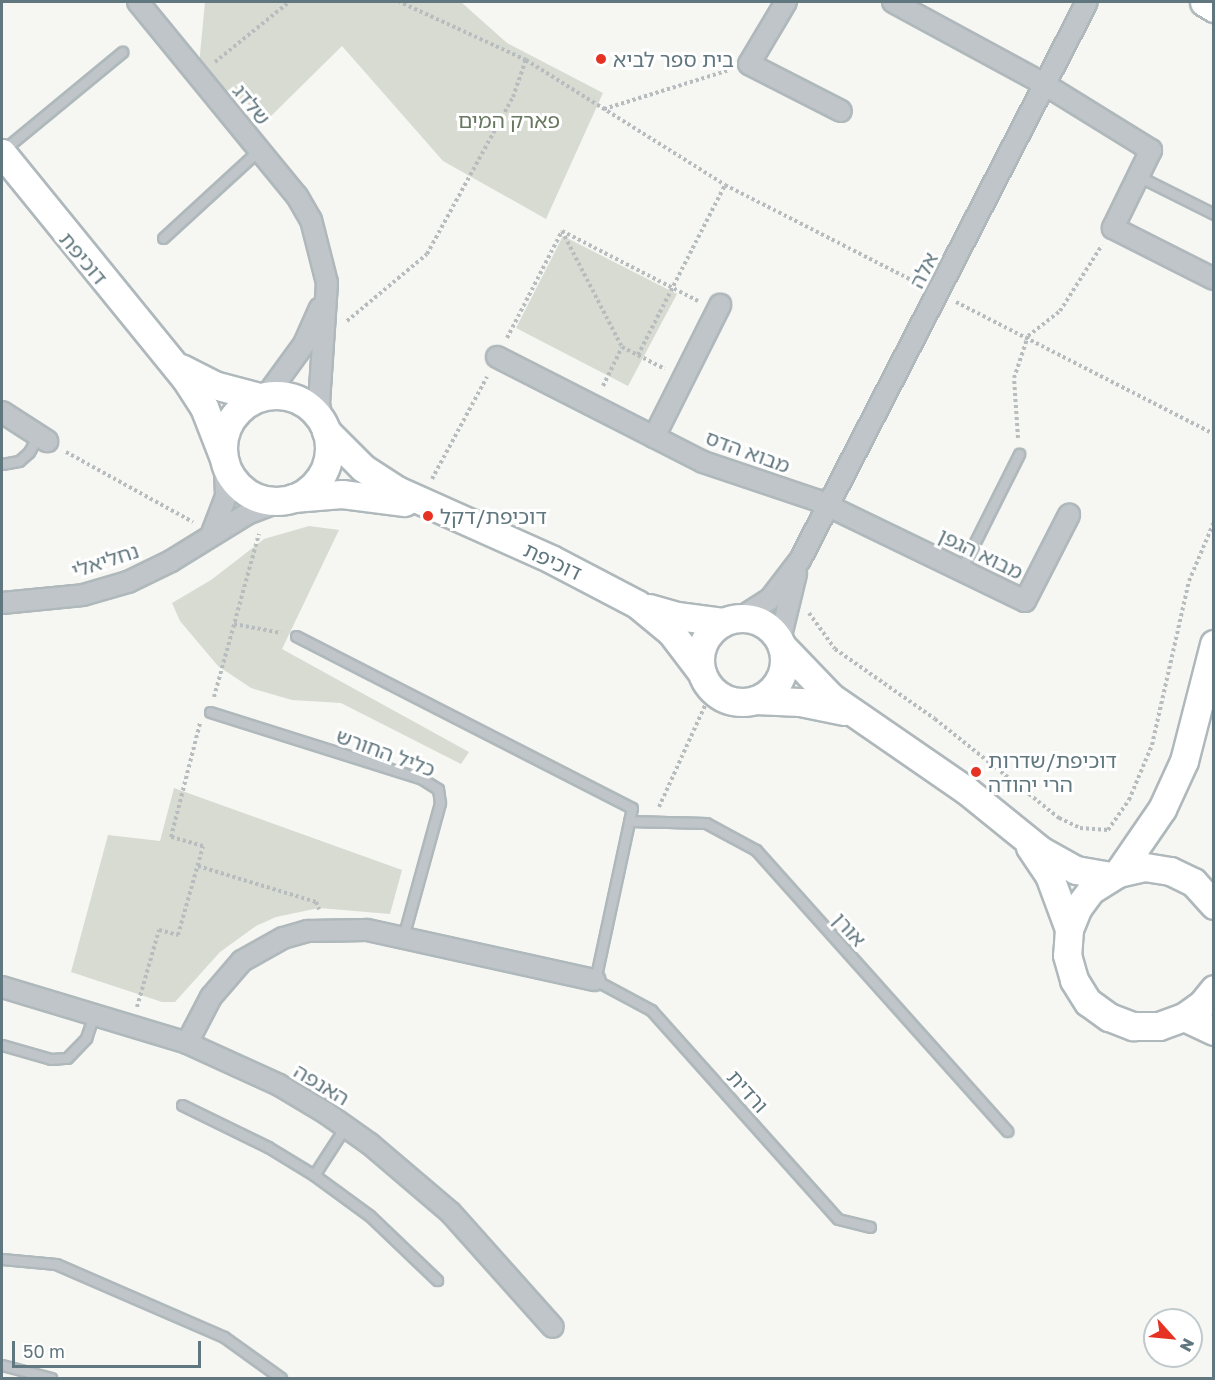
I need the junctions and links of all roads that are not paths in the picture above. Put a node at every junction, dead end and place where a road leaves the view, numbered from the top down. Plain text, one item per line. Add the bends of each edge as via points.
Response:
1 (138, 2) edge
2 (786, 2) edge
3 (893, 2) edge
4 (1087, 2) edge
5 (1204, 2) edge
6 (1214, 8) edge
7 (122, 52) dead end
8 (1044, 84) junction
9 (841, 111) dead end
10 (259, 150) junction
11 (2, 152) edge
12 (1138, 176) junction
13 (1214, 213) edge
14 (163, 238) dead end
15 (320, 243) junction
16 (1214, 279) edge
17 (719, 308) road end
18 (497, 357) road end
19 (170, 360) junction
20 (263, 396) junction
21 (2, 412) edge
22 (325, 428) junction
23 (654, 437) junction
24 (42, 438) joint
25 (1019, 454) road end
26 (224, 460) junction
27 (2, 464) edge
28 (281, 502) junction
29 (428, 506) junction
30 (828, 506) junction
31 (1069, 515) dead end
32 (212, 533) junction
33 (800, 560) junction
34 (961, 570) junction
35 (2, 603) edge
36 (637, 604) junction
37 (733, 620) junction
38 (296, 636) road end
39 (781, 644) junction
40 (1214, 644) edge
41 (707, 681) junction
42 (755, 700) junction
43 (210, 712) road end
44 (851, 713) junction
45 (629, 822) junction
46 (1022, 837) junction
47 (1114, 874) junction
48 (1213, 898) edge
49 (1069, 929) junction
50 (403, 937) junction
51 (595, 980) junction
52 (2, 987) edge
53 (1214, 988) edge
54 (94, 1014) junction
55 (1184, 1017) junction
56 (1214, 1031) edge
57 (187, 1043) junction
58 (2, 1045) edge
59 (182, 1106) dead end
60 (346, 1126) junction
61 (1007, 1131) dead end
62 (314, 1175) junction
63 (870, 1227) dead end
64 (2, 1259) edge
65 (437, 1280) dead end
66 (553, 1327) dead end
67 (2, 1365) edge
68 (51, 1378) edge
69 (281, 1378) edge

1 - 10 street, שלדג
2 - 9 street via 749,64
3 - 8 street
4 - 8 street, אלה
5 - 6 street
7 - 11 lane
8 - 12 street via 1151,150
8 - 30 street, אלה
10 - 14 lane
10 - 15 street, שלדג via 297,196
11 - 19 street, דוכיפת
12 - 13 lane
12 - 16 street via 1113,228
15 - 20 street, שלדג via 324,265 321,306 304,344
15 - 22 street, שלדג via 327,283 319,404
17 - 23 street
18 - 23 street, מבוא הדס
19 - 20 street, דוכיפת via 214,385
19 - 26 street, דוכיפת via 204,407
20 - 22 street via 300,400
20 - 26 street via 233,416 225,432
21 - 24 street
22 - 28 street via 329,448 323,472 307,491
22 - 29 street, דוכיפת via 363,468
23 - 30 street, מבוא הדס via 723,471
24 - 27 lane via 19,460
25 - 34 lane
26 - 28 street via 244,491 260,499
26 - 32 street via 226,496
28 - 29 street, דוכיפת via 356,494
28 - 32 street, נחליאלי
29 - 36 street, דוכיפת via 551,559
30 - 33 street, אלה
30 - 34 street, מבוא הגפן
31 - 34 street, מבוא הגפן via 1025,601
32 - 35 street, נחליאלי via 171,561 128,582 83,595
33 - 37 street, אלה via 770,598
33 - 39 street, אלה
36 - 37 street, דוכיפת via 676,616
36 - 41 street, דוכיפת via 672,632
37 - 39 street via 761,622
37 - 41 street via 712,629 702,647
38 - 45 lane via 632,808
39 - 42 street via 784,666 780,679 767,694
39 - 44 street via 809,677
40 - 47 street via 1184,761 1162,809
41 - 42 street via 736,702
42 - 44 street via 800,702
43 - 50 lane, כליל החורש via 422,779 438,789 440,803
44 - 46 street via 966,790
45 - 51 lane
45 - 61 lane, אורן via 706,823 756,850
46 - 47 street via 1076,870
46 - 49 street via 1049,875
47 - 48 street via 1144,867 1170,871
47 - 49 street via 1084,898
49 - 55 street via 1067,955 1074,980 1088,1002 1109,1017 1133,1026 1159,1026
50 - 51 street
50 - 57 street via 326,930 283,938 242,962 211,997
51 - 63 lane, ורדית via 651,1010 838,1219
52 - 54 street, האנפה
53 - 55 street via 1202,1004
54 - 57 street, האנפה
54 - 58 lane via 86,1038 67,1058 51,1059
55 - 56 street
57 - 60 street, האנפה via 279,1085
59 - 62 lane via 268,1147
60 - 62 lane
60 - 66 street, האנפה via 450,1212
62 - 65 lane via 370,1216
64 - 69 lane via 56,1264 224,1337
67 - 68 lane

